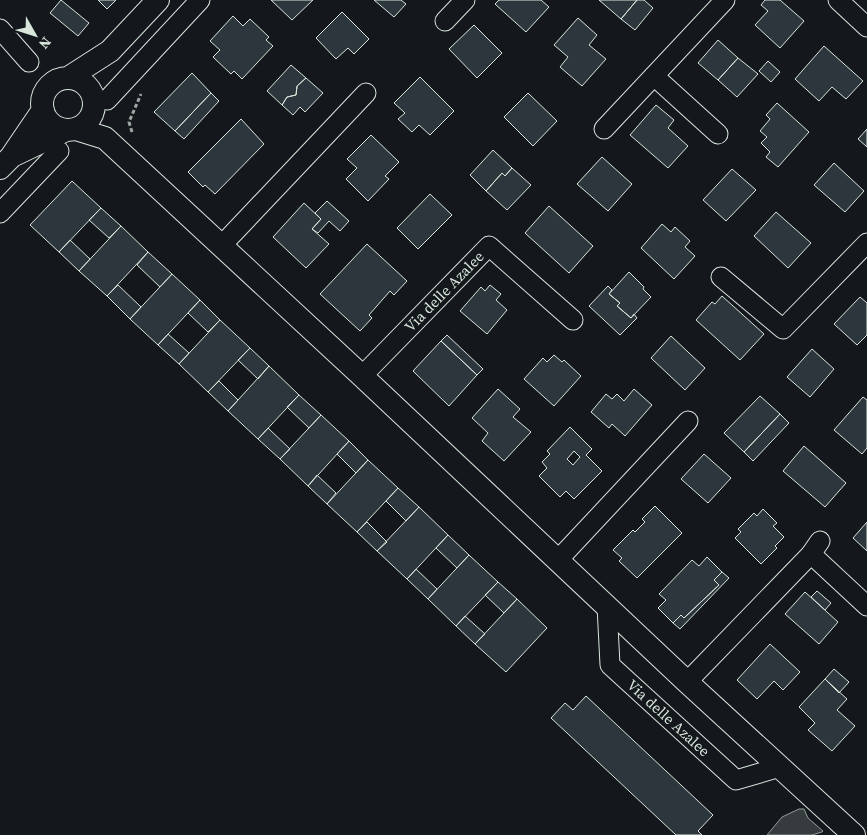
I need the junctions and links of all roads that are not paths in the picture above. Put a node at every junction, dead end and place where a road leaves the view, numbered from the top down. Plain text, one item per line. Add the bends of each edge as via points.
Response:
1 (158, 0) edge
2 (200, 0) edge
3 (464, 0) edge
4 (725, 0) edge
5 (838, 0) edge
6 (445, 21) dead end
7 (867, 27) edge
8 (0, 29) edge
9 (110, 51) junction
10 (29, 62) dead end
11 (654, 76) junction
12 (68, 78) junction
13 (366, 93) dead end
14 (98, 102) junction
15 (43, 110) junction
16 (71, 129) junction
17 (604, 129) dead end
18 (718, 134) dead end
19 (105, 138) junction
20 (59, 151) dead end
21 (5, 162) edge
22 (0, 213) edge
23 (867, 243) edge
24 (222, 245) junction
25 (721, 277) dead end
26 (573, 320) dead end
27 (362, 376) junction
28 (688, 421) dead end
29 (556, 561) junction
30 (607, 606) junction
31 (867, 606) edge
32 (687, 682) junction
33 (780, 767) junction
34 (854, 835) edge

1 - 9 street
2 - 14 street
3 - 6 street
4 - 11 street
5 - 7 street
8 - 10 street
9 - 12 street
9 - 14 street
11 - 17 street
11 - 18 street
12 - 14 street via 85,84
12 - 15 street via 60,79 48,88 42,102
13 - 24 street
14 - 16 street via 88,121
14 - 19 street via 98,124
15 - 16 street via 52,124
15 - 21 street
16 - 19 street
16 - 21 street
19 - 24 street
20 - 22 street
23 - 25 street via 783,329
24 - 27 street
26 - 27 street, Via delle Azalee via 489,246
27 - 29 street
28 - 29 street
29 - 30 street
30 - 32 street
30 - 33 street, Via delle Azalee via 610,665 736,780
31 - 32 street via 816,548
32 - 33 street
33 - 34 street

